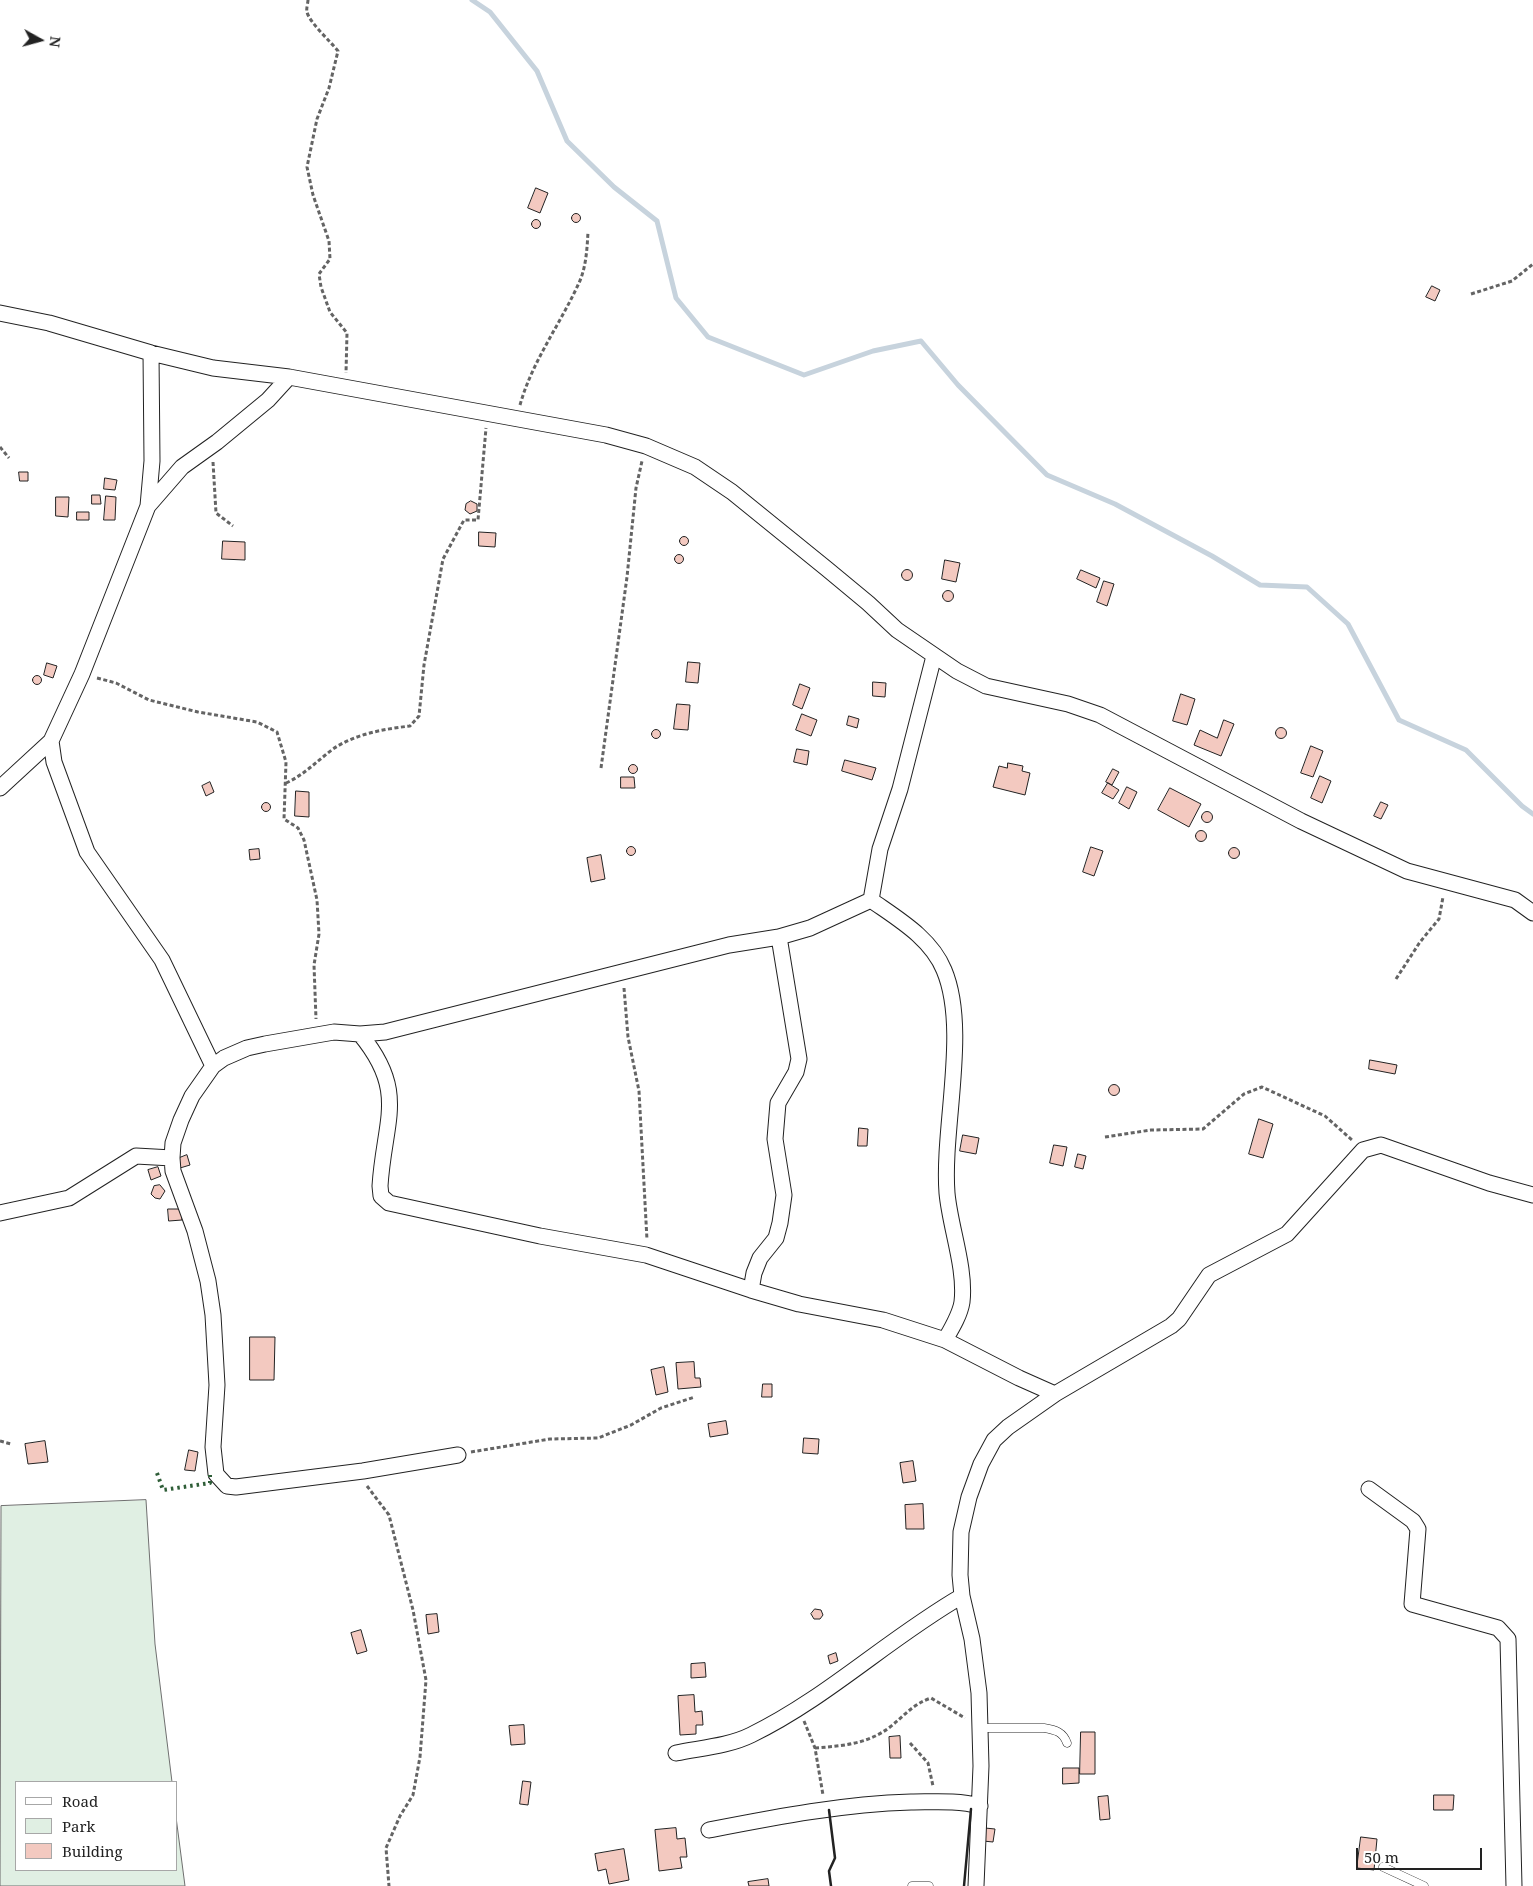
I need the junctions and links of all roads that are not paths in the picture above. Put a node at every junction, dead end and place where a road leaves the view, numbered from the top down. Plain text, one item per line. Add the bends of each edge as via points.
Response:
1 (0, 313) edge
2 (151, 353) junction
3 (289, 377) junction
4 (148, 506) junction
5 (934, 656) junction
6 (51, 741) junction
7 (0, 788) edge
8 (871, 900) junction
9 (1533, 913) edge
10 (779, 937) junction
11 (360, 1034) junction
12 (213, 1066) junction
13 (172, 1158) junction
14 (1533, 1195) edge
15 (0, 1213) edge
16 (751, 1290) junction
17 (945, 1340) junction
18 (1055, 1394) junction
19 (458, 1455) road end
20 (1369, 1489) dead end
21 (962, 1596) junction
22 (980, 1728) junction
23 (1067, 1743) dead end
24 (676, 1753) dead end
25 (980, 1806) junction
26 (709, 1830) dead end
27 (1383, 1867) dead end
28 (912, 1886) edge
29 (929, 1886) edge
30 (976, 1886) edge
31 (1424, 1886) edge
32 (1514, 1886) edge

1 - 2 street
2 - 3 street via 213,368
2 - 4 street via 152,452
3 - 4 street via 268,400 182,467
3 - 5 street via 606,435 646,446 695,467 732,492 897,630
4 - 6 street via 82,674
5 - 8 street via 900,789 880,849
5 - 9 street via 986,686 1068,704 1100,715 1301,821 1407,871 1515,900
6 - 7 street
6 - 12 street via 54,762 87,852 162,960
8 - 10 street via 810,928
8 - 17 street via 912,929 933,949 944,970 950,992 954,1022 947,1193 962,1302
10 - 11 street via 729,945 385,1032
10 - 16 street via 799,1059 796,1072 778,1104 774,1139 784,1195 780,1223 776,1238 760,1258
11 - 12 street via 317,1034 247,1048
11 - 16 street via 380,1063 390,1092 391,1109 380,1186 381,1196 389,1203 646,1255
12 - 13 street via 192,1096 181,1120 173,1142
13 - 15 street via 136,1156 70,1198
13 - 19 street via 173,1171 195,1231 208,1281 217,1385 213,1447 216,1474 220,1481 236,1487
14 - 18 street via 1381,1145 1363,1150 1287,1234 1209,1275 1179,1319 1170,1326
16 - 17 street via 799,1304 883,1320
17 - 18 street
18 - 21 street via 994,1440 981,1464 961,1532
20 - 32 street via 1412,1520 1418,1529 1412,1604 1498,1628 1508,1639
21 - 22 street via 976,1665
21 - 24 street via 916,1624 799,1706 746,1737
22 - 23 lane via 1044,1728 1064,1735
22 - 25 street
25 - 26 street via 936,1802 824,1808
25 - 30 street
27 - 31 lane
28 - 29 lane

